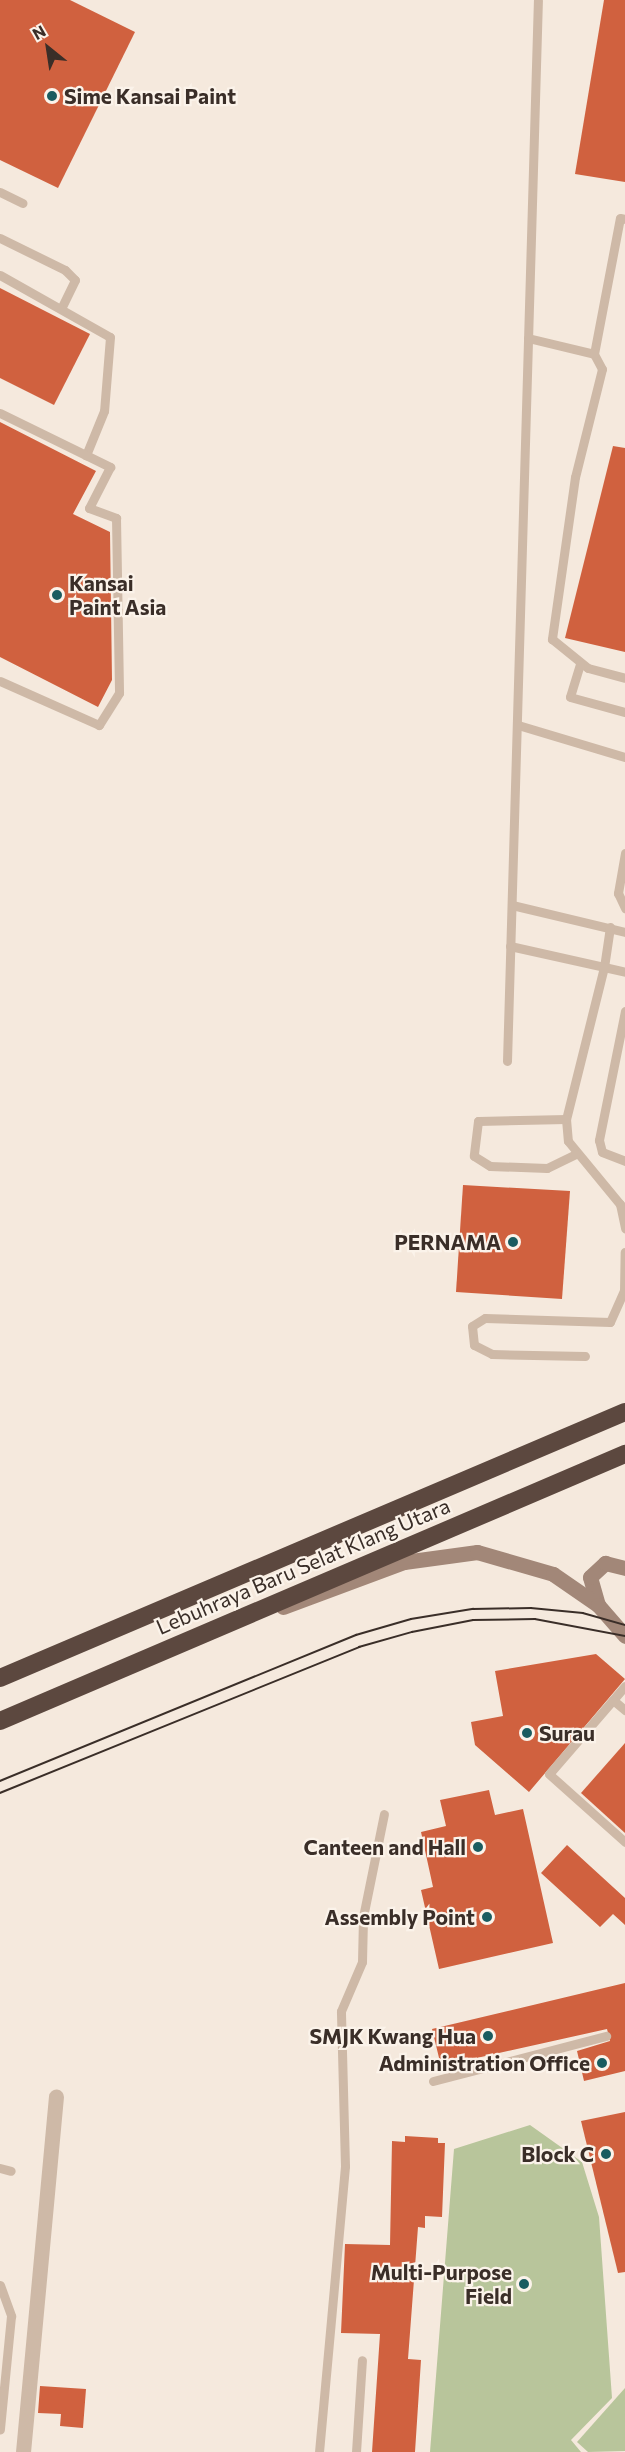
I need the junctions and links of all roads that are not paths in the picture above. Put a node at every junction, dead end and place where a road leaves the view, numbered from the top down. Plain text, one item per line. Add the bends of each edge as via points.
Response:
1 (538, 0) edge
2 (0, 192) edge
3 (23, 203) dead end
4 (625, 219) edge
5 (0, 238) edge
6 (0, 275) edge
7 (62, 307) junction
8 (528, 338) junction
9 (594, 354) junction
10 (0, 413) edge
11 (86, 455) junction
12 (580, 664) junction
13 (625, 678) edge
14 (0, 681) edge
15 (625, 712) edge
16 (518, 725) junction
17 (625, 757) edge
18 (625, 853) edge
19 (512, 905) junction
20 (625, 908) edge
21 (610, 927) junction
22 (625, 932) edge
23 (510, 946) junction
24 (604, 967) junction
25 (625, 972) edge
26 (625, 1011) edge
27 (507, 1061) dead end
28 (566, 1119) junction
29 (576, 1154) junction
30 (625, 1161) edge
31 (625, 1228) edge
32 (625, 1252) edge
33 (585, 1356) dead end
34 (625, 1412) edge
35 (625, 1454) edge
36 (625, 1568) edge
37 (598, 1605) junction
38 (222, 1624) junction
39 (625, 1636) edge
40 (0, 1678) edge
41 (625, 1686) edge
42 (613, 1700) junction
43 (625, 1710) edge
44 (0, 1721) edge
45 (384, 1814) dead end
46 (625, 1842) edge
47 (606, 2036) dead end
48 (433, 2081) dead end
49 (56, 2097) dead end
50 (0, 2168) edge
51 (11, 2171) dead end
52 (0, 2284) edge
53 (362, 2360) dead end
54 (0, 2429) edge
55 (23, 2452) edge
56 (320, 2452) edge
57 (356, 2452) edge

1 - 8 lane
2 - 3 lane
4 - 9 lane via 620,218
5 - 7 lane via 65,270 75,280
6 - 7 lane
7 - 11 lane via 110,337 104,411
8 - 9 lane
8 - 16 lane
9 - 12 lane via 602,381 575,477 552,639
10 - 11 lane
11 - 14 lane via 110,467 89,508 116,518 118,693 99,725
12 - 13 lane
12 - 15 lane via 570,697
16 - 17 lane
16 - 19 lane
18 - 20 lane via 618,893
19 - 21 lane
19 - 23 lane
21 - 22 lane
21 - 24 lane
23 - 24 lane
23 - 27 lane
24 - 25 lane
24 - 28 lane
26 - 30 lane via 599,1140 602,1152
28 - 29 lane via 568,1141
28 - 29 lane via 478,1121 474,1156 490,1166 547,1168
29 - 31 lane via 620,1204
32 - 33 lane via 624,1291 610,1322 485,1318 472,1326 474,1345 492,1354
34 - 40 highway, Lebuhraya Baru Selat Klang Utara
35 - 38 highway, Lebuhraya Baru Selat Klang Utara
36 - 37 main road via 605,1563 590,1576
37 - 38 main road via 553,1574 477,1552 450,1552
37 - 39 main road
38 - 44 highway, Lebuhraya Baru Selat Klang Utara
41 - 42 lane
42 - 43 lane
42 - 46 lane via 549,1774
45 - 56 lane via 363,1917 362,1962 341,2011 345,2166
47 - 48 lane
49 - 55 street
50 - 51 lane
52 - 54 lane via 11,2316
53 - 57 lane

